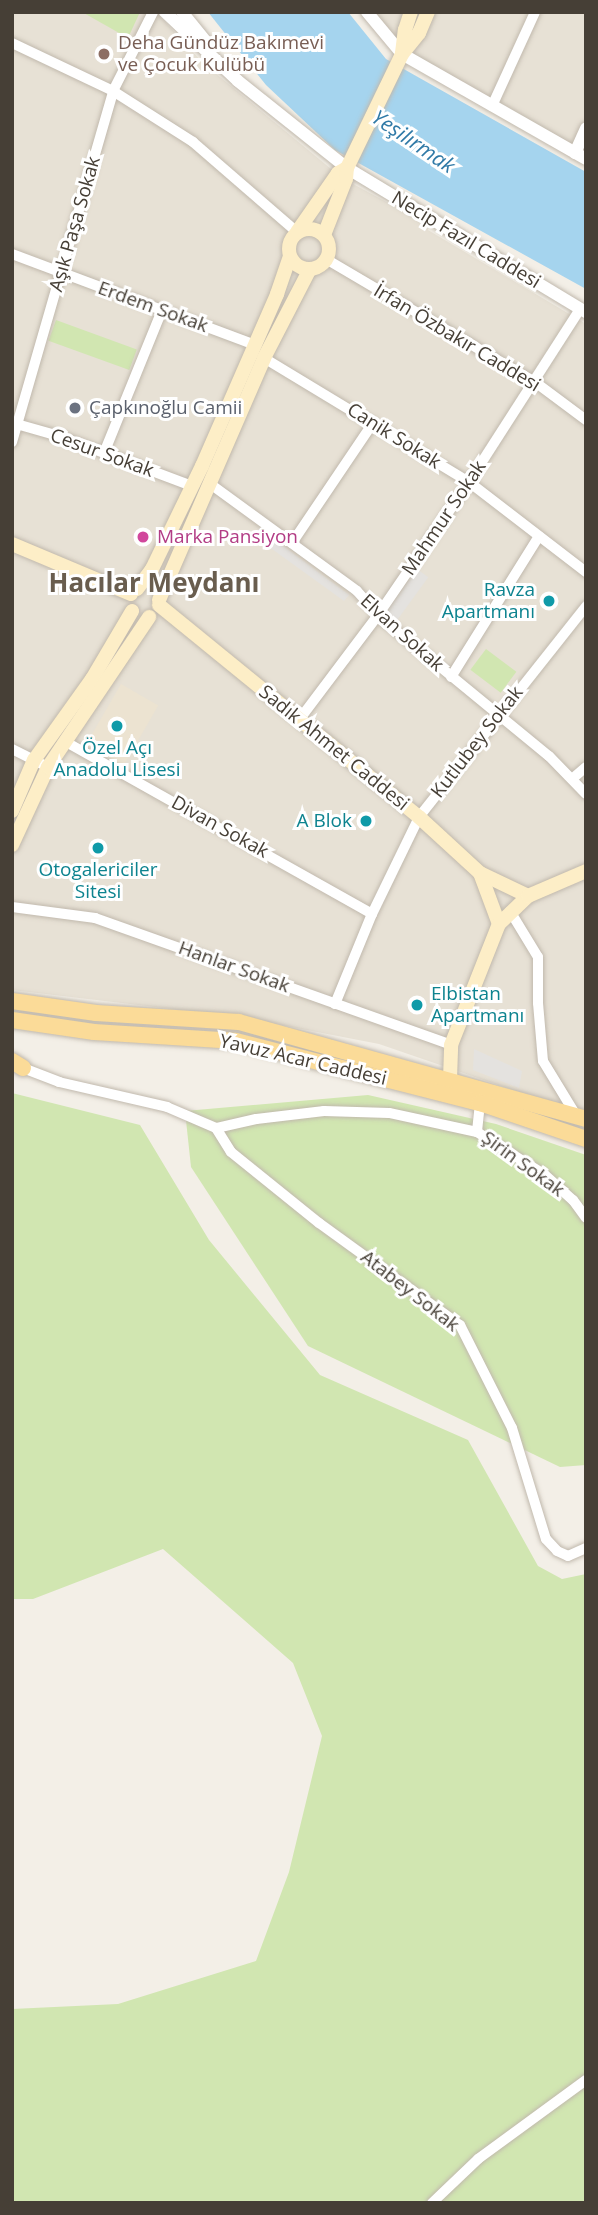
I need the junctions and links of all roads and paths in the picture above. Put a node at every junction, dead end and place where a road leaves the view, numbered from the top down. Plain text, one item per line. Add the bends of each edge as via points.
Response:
1 (153, 12) edge
2 (165, 12) edge
3 (182, 12) edge
4 (367, 12) edge
5 (411, 12) edge
6 (428, 12) edge
7 (535, 12) edge
8 (12, 43) edge
9 (400, 59) junction
10 (238, 81) junction
11 (113, 91) junction
12 (492, 106) junction
13 (586, 128) edge
14 (580, 156) edge
15 (349, 165) junction
16 (297, 232) junction
17 (324, 235) junction
18 (12, 254) edge
19 (290, 257) junction
20 (326, 260) junction
21 (310, 270) junction
22 (62, 273) junction
23 (162, 310) junction
24 (583, 310) edge
25 (254, 345) junction
26 (264, 358) junction
27 (535, 382) junction
28 (586, 420) edge
29 (373, 423) junction
30 (15, 424) edge
31 (12, 442) edge
32 (104, 453) junction
33 (469, 482) junction
34 (209, 483) junction
35 (192, 486) junction
36 (539, 536) junction
37 (292, 543) junction
38 (12, 544) edge
39 (586, 572) edge
40 (134, 592) junction
41 (586, 606) edge
42 (155, 609) junction
43 (132, 611) junction
44 (377, 615) junction
45 (451, 677) junction
46 (498, 713) junction
47 (299, 720) junction
48 (66, 742) junction
49 (12, 750) edge
50 (41, 764) junction
51 (586, 767) edge
52 (572, 779) junction
53 (586, 794) edge
54 (12, 811) edge
55 (419, 817) junction
56 (12, 845) edge
57 (586, 871) edge
58 (480, 873) junction
59 (527, 896) junction
60 (12, 907) edge
61 (510, 911) junction
62 (372, 914) junction
63 (499, 924) junction
64 (12, 1001) edge
65 (335, 1004) junction
66 (12, 1020) edge
67 (451, 1045) junction
68 (16, 1064) edge
69 (450, 1079) junction
70 (480, 1103) junction
71 (582, 1118) edge
72 (216, 1128) junction
73 (477, 1132) junction
74 (586, 1139) edge
75 (586, 1218) edge
76 (586, 1548) edge
77 (586, 2080) edge
78 (432, 2203) edge

1 - 11 street, Aşık Paşa Sokak
2 - 10 street
3 - 10 street
4 - 9 street
5 - 9 main road
6 - 9 main road
7 - 12 street
8 - 11 street
9 - 12 street
9 - 15 main road
10 - 15 street, Necip Fazıl Caddesi
11 - 16 street via 193,142
11 - 22 street, Aşık Paşa Sokak
12 - 14 street
13 - 14 street
15 - 16 main road via 338,173
15 - 17 main road
15 - 24 street, Necip Fazıl Caddesi
16 - 17 main road via 314,229
16 - 19 main road via 289,243
17 - 20 main road via 329,250
18 - 22 street, Erdem Sokak
19 - 21 main road
19 - 25 main road
20 - 21 main road
20 - 27 street, İrfan Özbakır Caddesi
21 - 26 main road
22 - 23 street, Erdem Sokak
22 - 30 street, Aşık Paşa Sokak
23 - 25 street, Erdem Sokak
23 - 32 street
24 - 27 street, Mahmur Sokak
25 - 35 main road
26 - 29 street, Canik Sokak
26 - 34 main road
27 - 28 street, İrfan Özbakır Caddesi
27 - 33 street, Mahmur Sokak
29 - 33 street, Canik Sokak
29 - 37 street
30 - 31 street, Aşık Paşa Sokak
30 - 32 street, Cesur Sokak
32 - 35 street, Cesur Sokak
33 - 36 street, Canik Sokak
33 - 44 street, Mahmur Sokak
34 - 37 street, Elvan Sokak
34 - 42 main road
35 - 40 main road via 152,569
36 - 39 street, Canik Sokak
36 - 45 street
37 - 44 street, Elvan Sokak via 357,591
38 - 40 main road
40 - 42 main road via 149,588
40 - 43 main road via 129,604
41 - 46 street, Kutlubey Sokak
42 - 43 main road via 141,618
42 - 47 main road, Sadık Ahmet Caddesi
42 - 48 main road
43 - 50 main road
44 - 45 street, Elvan Sokak
44 - 47 street, Mahmur Sokak
45 - 46 street, Elvan Sokak
46 - 52 street, Elvan Sokak
46 - 55 street, Kutlubey Sokak
47 - 55 main road, Sadık Ahmet Caddesi
48 - 50 main road
48 - 62 street, Divan Sokak
49 - 50 street
50 - 54 main road
50 - 56 main road
51 - 52 street
52 - 53 street, Elvan Sokak
55 - 58 main road, Sadık Ahmet Caddesi
55 - 62 street, Kutlubey Sokak
57 - 59 main road
58 - 59 main road, Sadık Ahmet Caddesi
58 - 63 main road, Sadık Ahmet Caddesi
59 - 61 main road
60 - 65 street, Hanlar Sokak via 95,918
61 - 63 main road
61 - 71 street via 538,957 543,1061
62 - 65 street, Kutlubey Sokak
63 - 67 main road
64 - 69 main road, Yavuz Acar Caddesi via 96,1013 239,1022
65 - 67 street, Hanlar Sokak
66 - 70 main road, Yavuz Acar Caddesi via 94,1032 236,1041
67 - 69 main road
68 - 72 street via 59,1082 167,1107
69 - 71 main road, Yavuz Acar Caddesi
70 - 73 street, Şirin Sokak
70 - 74 main road, Yavuz Acar Caddesi
72 - 73 street via 324,1111 389,1113
72 - 76 street, Atabey Sokak via 231,1152 319,1223 460,1325 512,1427 546,1539 568,1556
73 - 75 street, Şirin Sokak via 545,1175
77 - 78 street via 478,2159

